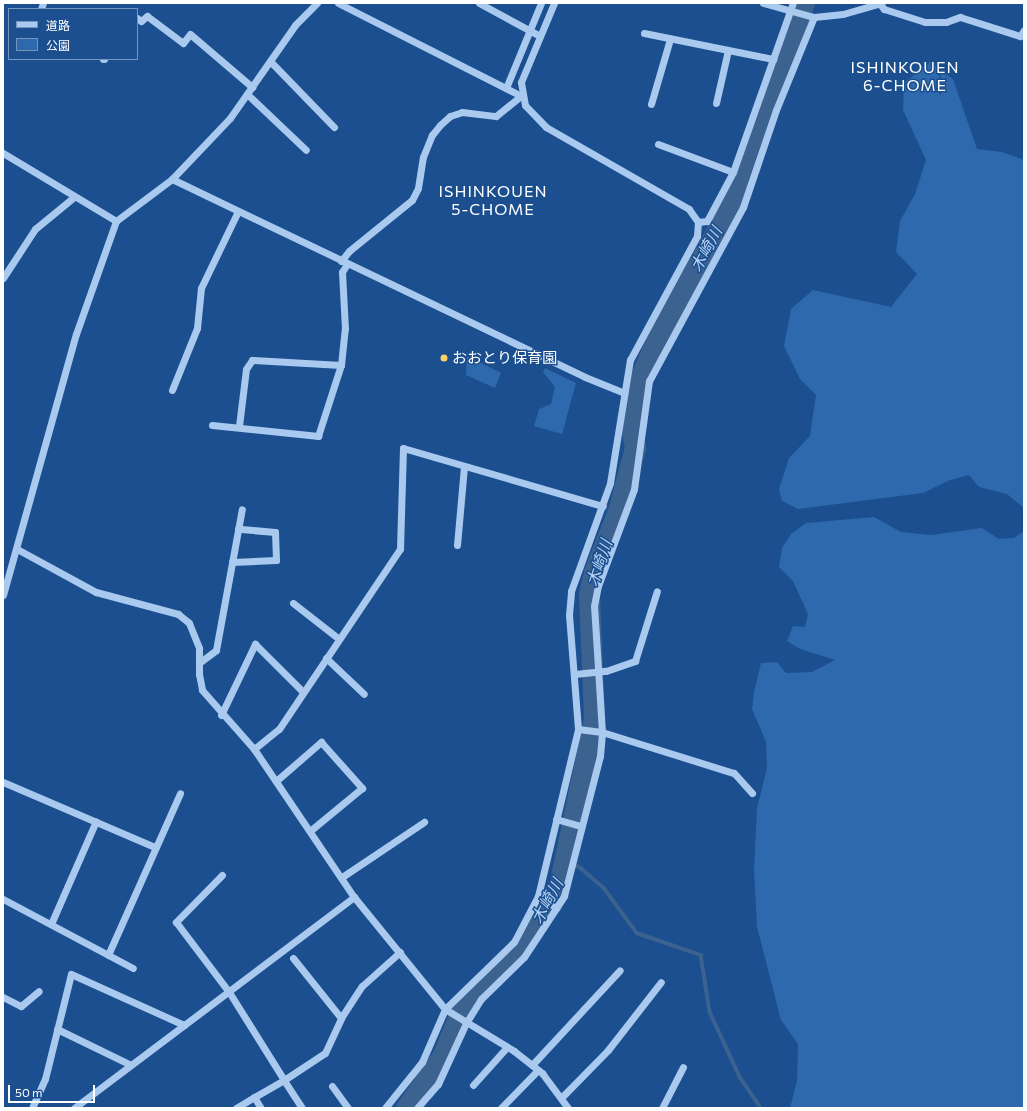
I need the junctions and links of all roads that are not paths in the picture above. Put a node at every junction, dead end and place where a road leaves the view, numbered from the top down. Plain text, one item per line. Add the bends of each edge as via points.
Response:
1 (317, 3) edge
2 (338, 3) edge
3 (479, 3) edge
4 (541, 3) edge
5 (554, 3) edge
6 (763, 3) edge
7 (793, 3) edge
8 (880, 3) edge
9 (789, 10) junction
10 (814, 17) junction
11 (138, 19) edge
12 (530, 30) junction
13 (644, 33) dead end
14 (540, 36) junction
15 (1023, 36) edge
16 (670, 39) junction
17 (728, 50) junction
18 (773, 59) junction
19 (270, 61) junction
20 (252, 87) junction
21 (506, 88) junction
22 (247, 94) junction
23 (521, 96) junction
24 (716, 103) dead end
25 (651, 104) dead end
26 (334, 128) dead end
27 (658, 144) dead end
28 (306, 150) dead end
29 (3, 153) edge
30 (733, 172) junction
31 (172, 180) junction
32 (74, 197) junction
33 (238, 211) junction
34 (116, 221) junction
35 (698, 222) junction
36 (344, 263) junction
37 (3, 278) edge
38 (341, 365) junction
39 (172, 390) dead end
40 (622, 392) junction
41 (212, 425) dead end
42 (239, 426) junction
43 (464, 466) junction
44 (603, 506) junction
45 (242, 509) dead end
46 (238, 529) junction
47 (457, 545) dead end
48 (17, 549) junction
49 (232, 562) junction
50 (657, 591) dead end
51 (3, 595) edge
52 (293, 603) dead end
53 (339, 639) junction
54 (326, 658) junction
55 (199, 663) junction
56 (599, 670) junction
57 (575, 674) junction
58 (303, 692) junction
59 (364, 694) dead end
60 (221, 716) junction
61 (578, 729) junction
62 (602, 732) junction
63 (254, 749) junction
64 (276, 781) junction
65 (3, 782) edge
66 (180, 793) dead end
67 (752, 793) dead end
68 (556, 819) junction
69 (96, 821) junction
70 (424, 822) dead end
71 (581, 826) junction
72 (311, 830) junction
73 (155, 847) junction
74 (222, 875) dead end
75 (342, 877) junction
76 (538, 896) junction
77 (354, 897) junction
78 (3, 899) edge
79 (557, 908) junction
80 (51, 924) junction
81 (400, 952) junction
82 (108, 955) junction
83 (293, 958) dead end
84 (133, 968) dead end
85 (620, 970) dead end
86 (661, 982) dead end
87 (39, 991) dead end
88 (229, 992) junction
89 (3, 997) edge
90 (446, 1009) junction
91 (341, 1018) junction
92 (466, 1023) junction
93 (184, 1025) junction
94 (57, 1029) junction
95 (507, 1047) junction
96 (131, 1065) junction
97 (535, 1067) junction
98 (683, 1067) dead end
99 (284, 1080) junction
100 (473, 1085) dead end
101 (332, 1086) dead end
102 (254, 1097) junction
103 (562, 1097) junction
104 (32, 1108) edge
105 (74, 1108) edge
106 (236, 1108) edge
107 (261, 1108) edge
108 (302, 1108) edge
109 (348, 1108) edge
110 (386, 1108) edge
111 (417, 1108) edge
112 (501, 1108) edge
113 (568, 1108) edge
114 (662, 1108) edge

1 - 19 street via 295,25
2 - 21 street
3 - 12 street
4 - 12 street
5 - 14 street
6 - 9 street
7 - 9 street
8 - 10 street via 843,14
8 - 15 street via 884,9 925,22 946,22 960,17
9 - 10 street
9 - 18 street
10 - 56 street via 776,110 743,207 649,381 634,489 598,586 594,606
11 - 20 street via 140,21 147,16 183,43 190,34
12 - 14 street
12 - 21 street
13 - 16 street
14 - 23 street via 521,82
16 - 17 street
16 - 25 street
17 - 18 street
17 - 24 street
18 - 30 street
19 - 20 street
19 - 26 street
20 - 22 street
21 - 23 street
22 - 28 street
22 - 31 street via 230,118
23 - 35 street via 534,118 546,127 689,209
23 - 36 street via 496,116 462,112 450,116 440,124 432,135 423,158 418,188 412,200 349,251
27 - 30 street
29 - 32 street
30 - 35 street via 707,221
31 - 33 street
31 - 34 street
32 - 34 street
32 - 37 street via 35,229
33 - 36 street
33 - 39 street via 201,288 197,328
34 - 48 street via 76,334
35 - 40 street via 697,236 639,338
36 - 38 street via 342,272 345,329
36 - 40 street
38 - 42 street via 318,436
38 - 42 street via 252,360 246,369
40 - 44 street via 610,483
41 - 42 street
43 - 44 street
43 - 47 street
43 - 53 street via 403,448 400,549
44 - 57 street via 577,569 572,591 569,615
45 - 46 street
46 - 49 street
46 - 49 street via 275,532 276,560
48 - 51 street
48 - 55 street via 96,592 178,614 189,623 195,634
49 - 55 street via 216,650
50 - 56 street via 635,661 606,671
52 - 53 street
53 - 54 street
54 - 58 street
54 - 59 street
55 - 60 street via 202,690
56 - 57 street
56 - 62 street
57 - 61 street
58 - 60 street via 255,644
58 - 63 street via 279,729
60 - 63 street
61 - 62 street
61 - 68 street
62 - 67 street via 734,774
62 - 71 street via 600,756
63 - 64 street
64 - 72 street
64 - 72 street via 322,742 362,788
65 - 69 street
66 - 73 street
68 - 71 street
68 - 76 street via 547,868
69 - 73 street
69 - 80 street
70 - 75 street
71 - 79 street via 571,873
72 - 75 street
73 - 82 street
74 - 88 street via 176,922
75 - 77 street
76 - 79 street
76 - 90 street via 514,942
77 - 81 street
77 - 88 street
78 - 80 street
79 - 92 street via 524,958 481,999
80 - 82 street
81 - 90 street
81 - 91 street via 362,986
82 - 84 street
83 - 91 street
85 - 97 street
86 - 103 street via 608,1050
87 - 89 street via 21,1006
88 - 93 street
88 - 99 street
90 - 92 street
90 - 110 street via 422,1062
91 - 99 street via 325,1053
92 - 95 street
92 - 111 street via 438,1084
93 - 94 street via 71,974
93 - 96 street
94 - 96 street
94 - 104 street via 45,1079
95 - 97 street
95 - 100 street
96 - 105 street
97 - 103 street
97 - 112 street
98 - 114 street
99 - 102 street
99 - 108 street
101 - 109 street
102 - 106 street
102 - 107 street
103 - 113 street

